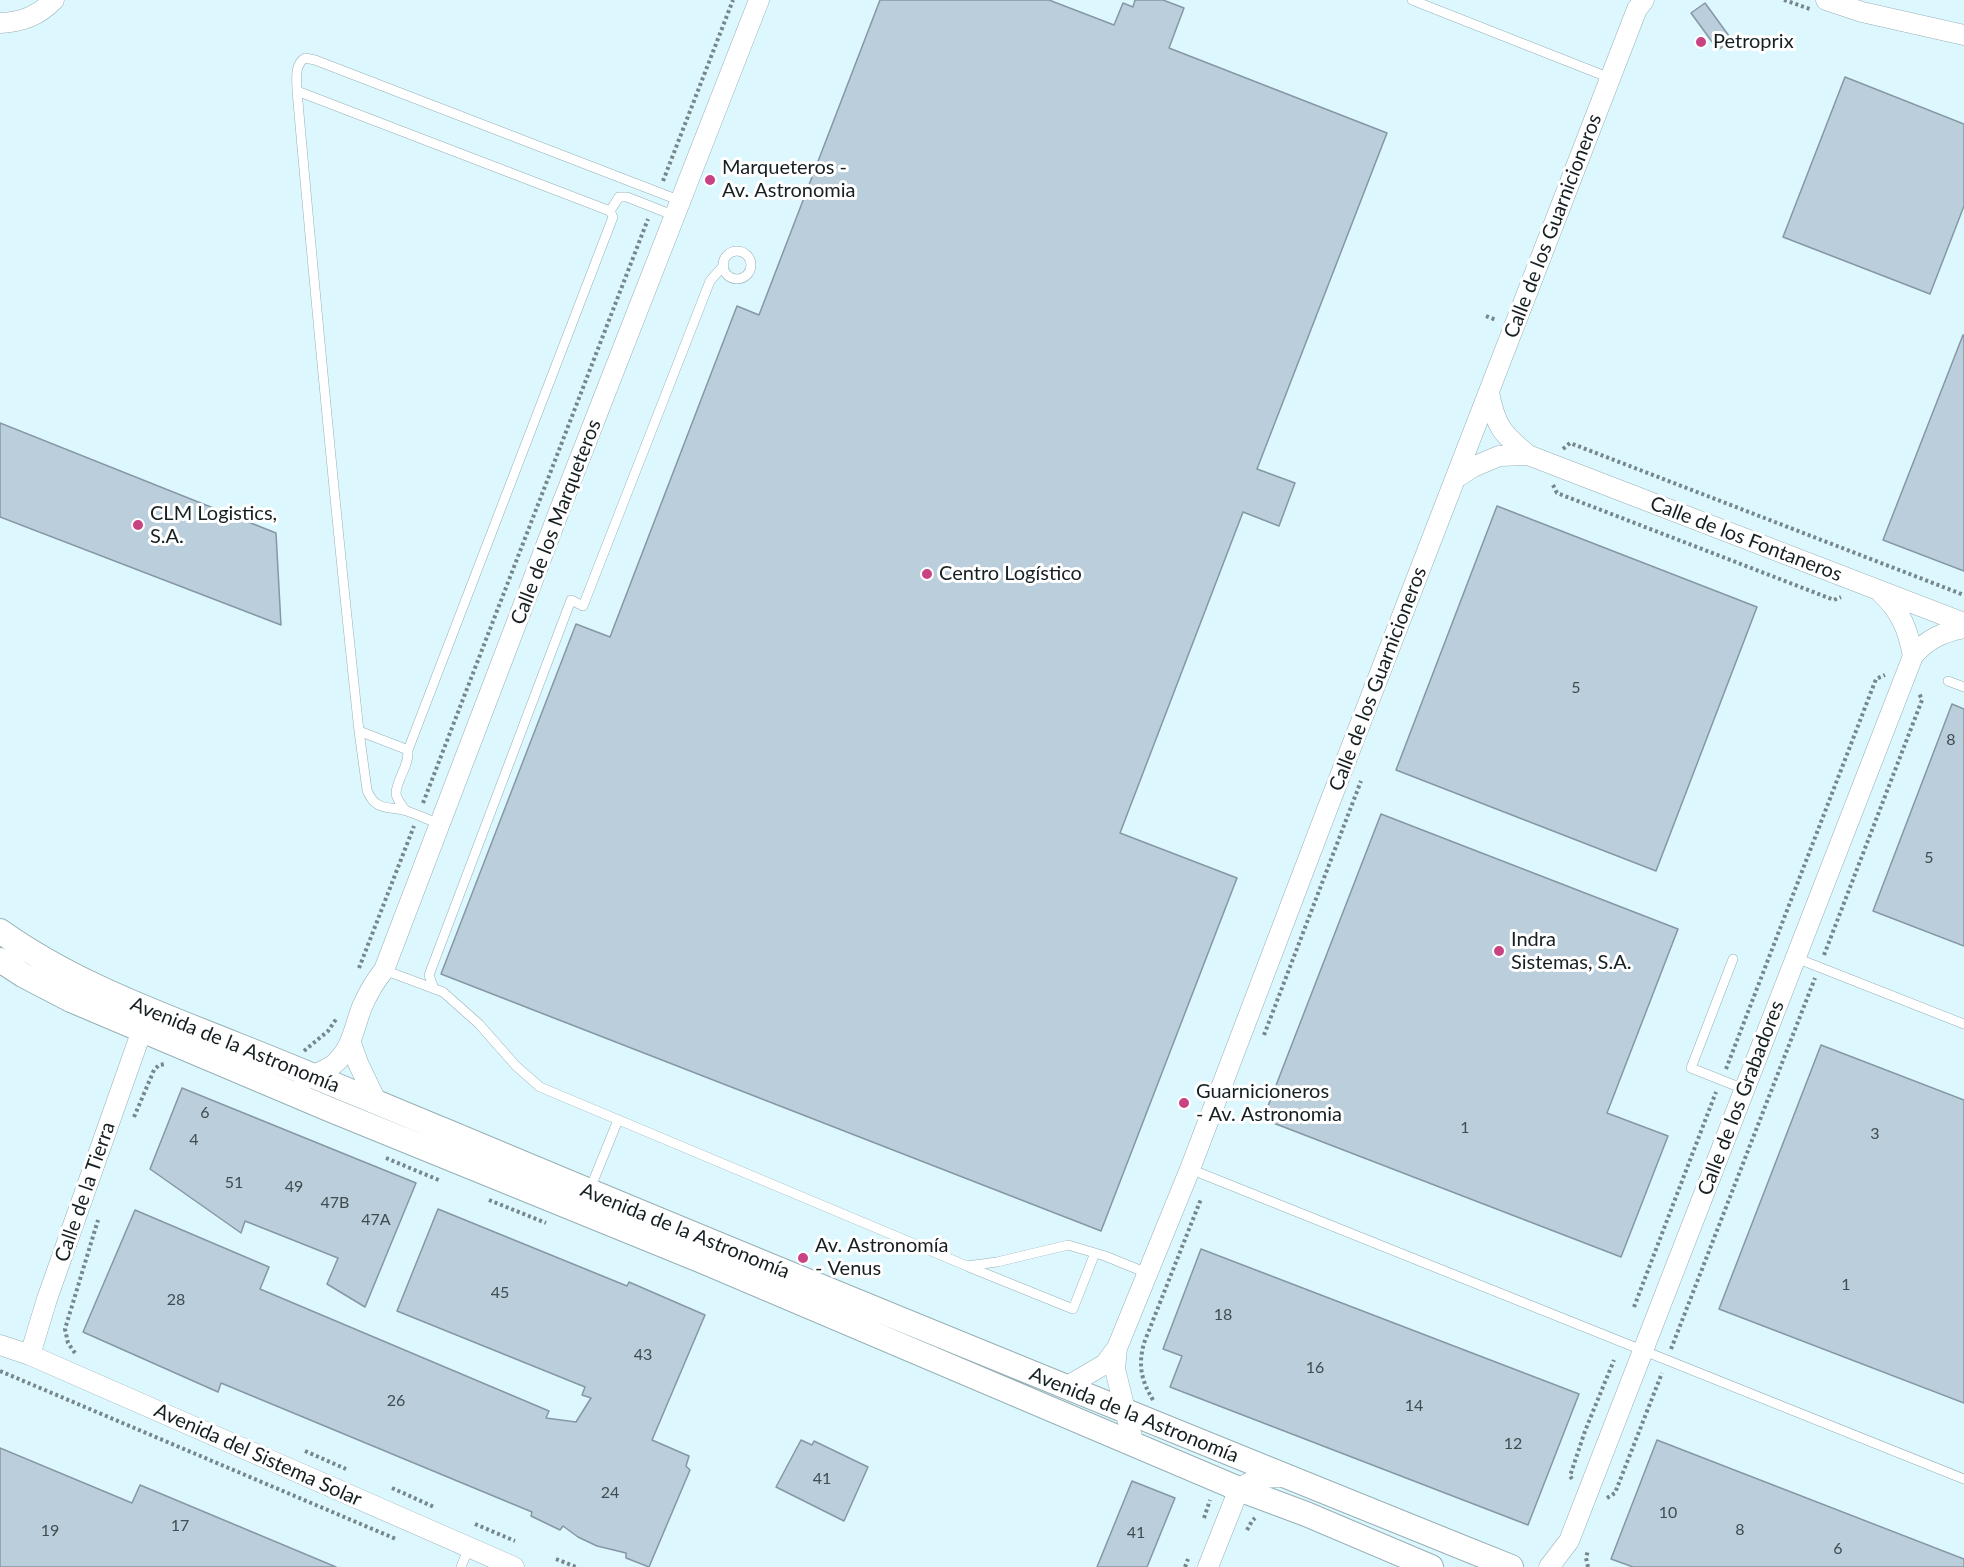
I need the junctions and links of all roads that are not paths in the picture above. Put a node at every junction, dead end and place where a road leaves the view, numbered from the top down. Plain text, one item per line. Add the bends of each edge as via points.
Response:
1 (54, 0) edge
2 (759, 0) edge
3 (1412, 0) edge
4 (1826, 0) edge
5 (1640, 3) edge
6 (0, 23) edge
7 (1964, 34) edge
8 (1610, 78) junction
9 (297, 91) junction
10 (678, 209) junction
11 (610, 211) junction
12 (724, 265) dead end
13 (1489, 393) junction
14 (1528, 455) junction
15 (1456, 478) junction
16 (1875, 588) junction
17 (1964, 623) edge
18 (1964, 628) edge
19 (1913, 656) junction
20 (1948, 681) dead end
21 (1964, 687) edge
22 (359, 731) junction
23 (408, 750) junction
24 (405, 810) junction
25 (440, 824) junction
26 (0, 931) edge
27 (1795, 957) junction
28 (1733, 959) dead end
29 (0, 960) edge
30 (384, 970) junction
31 (435, 989) junction
32 (121, 999) junction
33 (1964, 1024) edge
34 (198, 1029) junction
35 (142, 1030) junction
36 (351, 1042) junction
37 (313, 1075) junction
38 (281, 1088) junction
39 (1744, 1089) junction
40 (377, 1103) junction
41 (618, 1120) junction
42 (1190, 1169) junction
43 (589, 1191) junction
44 (1095, 1253) junction
45 (967, 1266) junction
46 (1147, 1274) junction
47 (0, 1345) edge
48 (1117, 1348) junction
49 (1644, 1351) junction
50 (30, 1355) junction
51 (1066, 1387) junction
52 (1125, 1411) junction
53 (1133, 1442) junction
54 (1224, 1451) junction
55 (1289, 1477) junction
56 (1964, 1479) edge
57 (1239, 1488) junction
58 (1569, 1541) junction
59 (469, 1547) junction
60 (461, 1567) edge
61 (514, 1567) edge
62 (1208, 1567) edge
63 (1431, 1567) edge
64 (1511, 1567) edge
65 (1549, 1567) edge
66 (1572, 1567) edge

1 - 6 street via 23,21
2 - 10 street, Calle de los Marqueteros
3 - 8 lane
4 - 7 street via 1862,12
5 - 8 street, Calle de los Guarnicioneros
8 - 13 street, Calle de los Guarnicioneros
9 - 10 lane via 300,61 315,60
9 - 11 lane
9 - 22 lane
10 - 11 lane via 619,197
10 - 25 street, Calle de los Marqueteros
11 - 23 lane via 613,217
12 - 31 lane via 710,281 583,606 571,600 429,975
13 - 14 street, Calle de los Fontaneros via 1493,414 1506,437
13 - 15 street, Calle de los Guarnicioneros
14 - 15 street, Calle de los Fontaneros via 1499,456
14 - 16 street, Calle de los Fontaneros
15 - 42 street, Calle de los Guarnicioneros
16 - 17 street, Calle de los Fontaneros
16 - 19 street via 1900,613
18 - 19 street, Calle de los Grabadores via 1924,642
19 - 27 street, Calle de los Grabadores
20 - 21 lane
22 - 23 lane
22 - 24 lane via 370,799 395,811
23 - 24 lane via 396,793
24 - 25 lane
25 - 30 street, Calle de los Marqueteros
26 - 32 street, Avenida de la Astronomía via 29,952
27 - 33 lane
27 - 39 street, Calle de los Grabadores
28 - 39 lane via 1690,1068
29 - 35 street, Avenida de la Astronomía via 71,1000
30 - 31 lane
30 - 36 street, Calle de los Marqueteros via 362,1007
31 - 41 lane via 479,1024 540,1087
32 - 34 street, Avenida de la Astronomía
32 - 35 street via 140,1019
34 - 35 street via 162,1023
34 - 37 street, Avenida de la Astronomía
35 - 38 street, Avenida de la Astronomía
35 - 50 street, Calle de la Tierra
36 - 37 street, Calle de los Marqueteros via 333,1065
36 - 40 street
37 - 38 street, Calle de los Marqueteros
37 - 40 street, Avenida de la Astronomía
38 - 53 street, Avenida de la Astronomía
39 - 49 street, Calle de los Grabadores
40 - 43 street, Avenida de la Astronomía
41 - 43 lane
41 - 45 lane
42 - 46 street, Calle de los Guarnicioneros
42 - 49 lane
43 - 51 street, Avenida de la Astronomía
44 - 45 lane via 1068,1245
44 - 45 lane via 1073,1309
44 - 46 lane
46 - 48 street, Calle de los Guarnicioneros
47 - 50 street, Avenida del Sistema Solar
48 - 51 street, Calle de los Guarnicioneros via 1105,1364
48 - 52 street, Calle de los Guarnicioneros via 1115,1369
49 - 56 lane
49 - 58 street, Calle de los Grabadores
50 - 59 street, Avenida del Sistema Solar
51 - 52 street, Avenida de la Astronomía
52 - 53 street, Calle de los Guarnicioneros
52 - 54 street, Avenida de la Astronomía
53 - 57 street, Avenida de la Astronomía
54 - 55 street, Avenida de la Astronomía
54 - 57 street
55 - 57 street via 1262,1479
55 - 64 street, Avenida de la Astronomía
57 - 62 street
57 - 63 street, Avenida de la Astronomía
58 - 65 street, Calle de los Grabadores
58 - 66 street, Calle de los Grabadores
59 - 60 lane
59 - 61 street, Avenida del Sistema Solar

